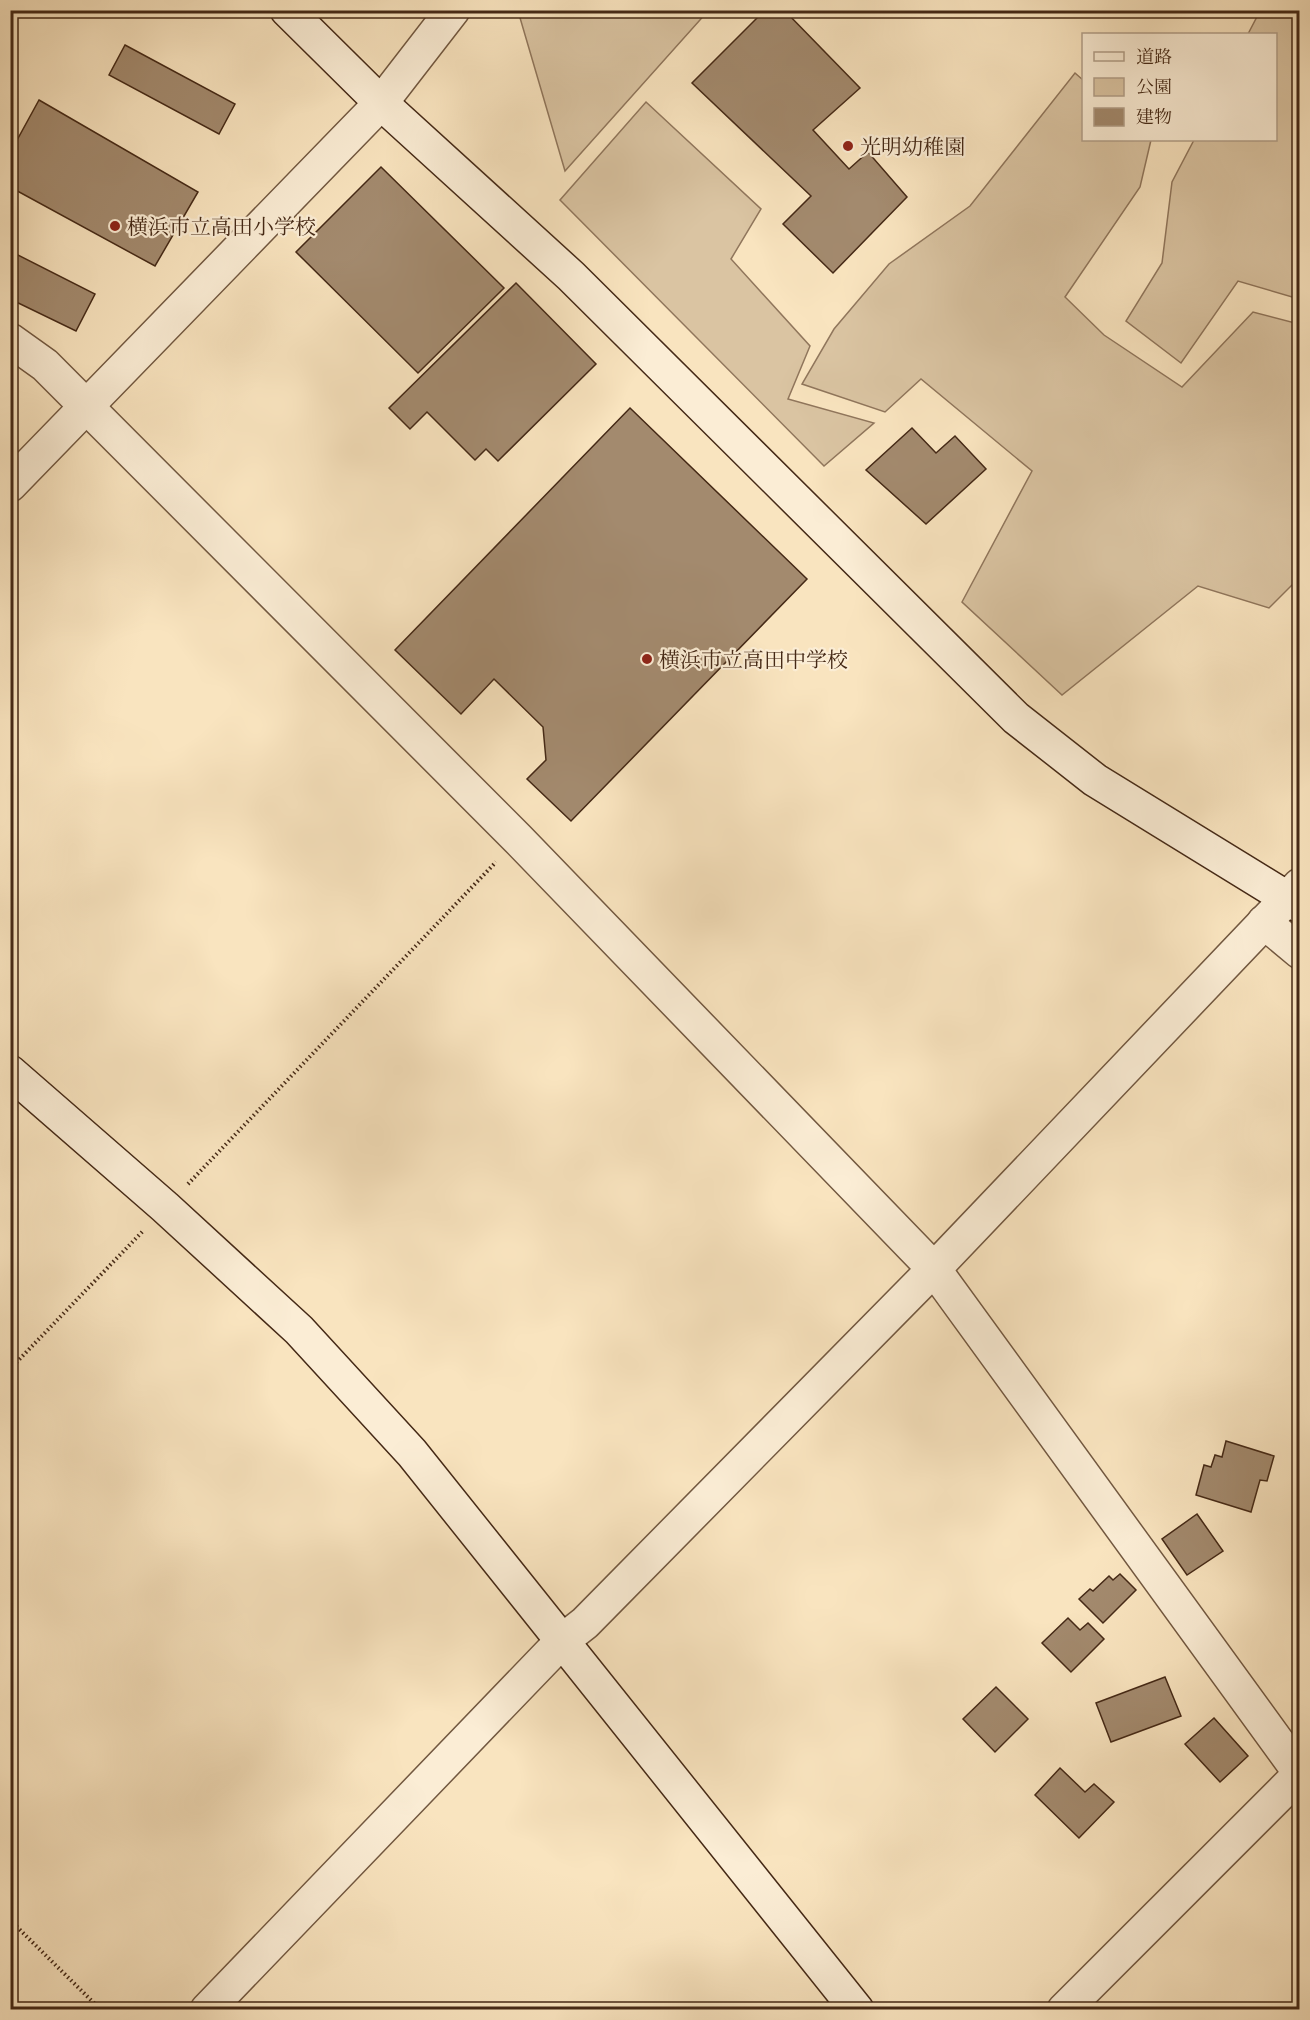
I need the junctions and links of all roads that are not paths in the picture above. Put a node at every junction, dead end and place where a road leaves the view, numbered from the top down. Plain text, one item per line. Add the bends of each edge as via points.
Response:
1 (287, 10) edge
2 (453, 10) edge
3 (381, 103) junction
4 (10, 340) edge
5 (86, 406) junction
6 (10, 485) edge
7 (1287, 903) edge
8 (1299, 952) edge
9 (10, 1072) edge
10 (934, 1269) junction
11 (562, 1641) junction
12 (1299, 1773) edge
13 (207, 2010) edge
14 (857, 2010) edge
15 (1064, 2010) edge

1 - 3 street
2 - 3 street
3 - 5 street
3 - 7 street via 571,276 1016,718 1095,780
4 - 5 street via 45,365
5 - 6 street
5 - 10 street via 518,839
7 - 8 street
7 - 10 street
9 - 11 street via 299,1330 412,1453
10 - 11 street via 585,1623
10 - 12 street
11 - 13 street
11 - 14 street
12 - 15 street

